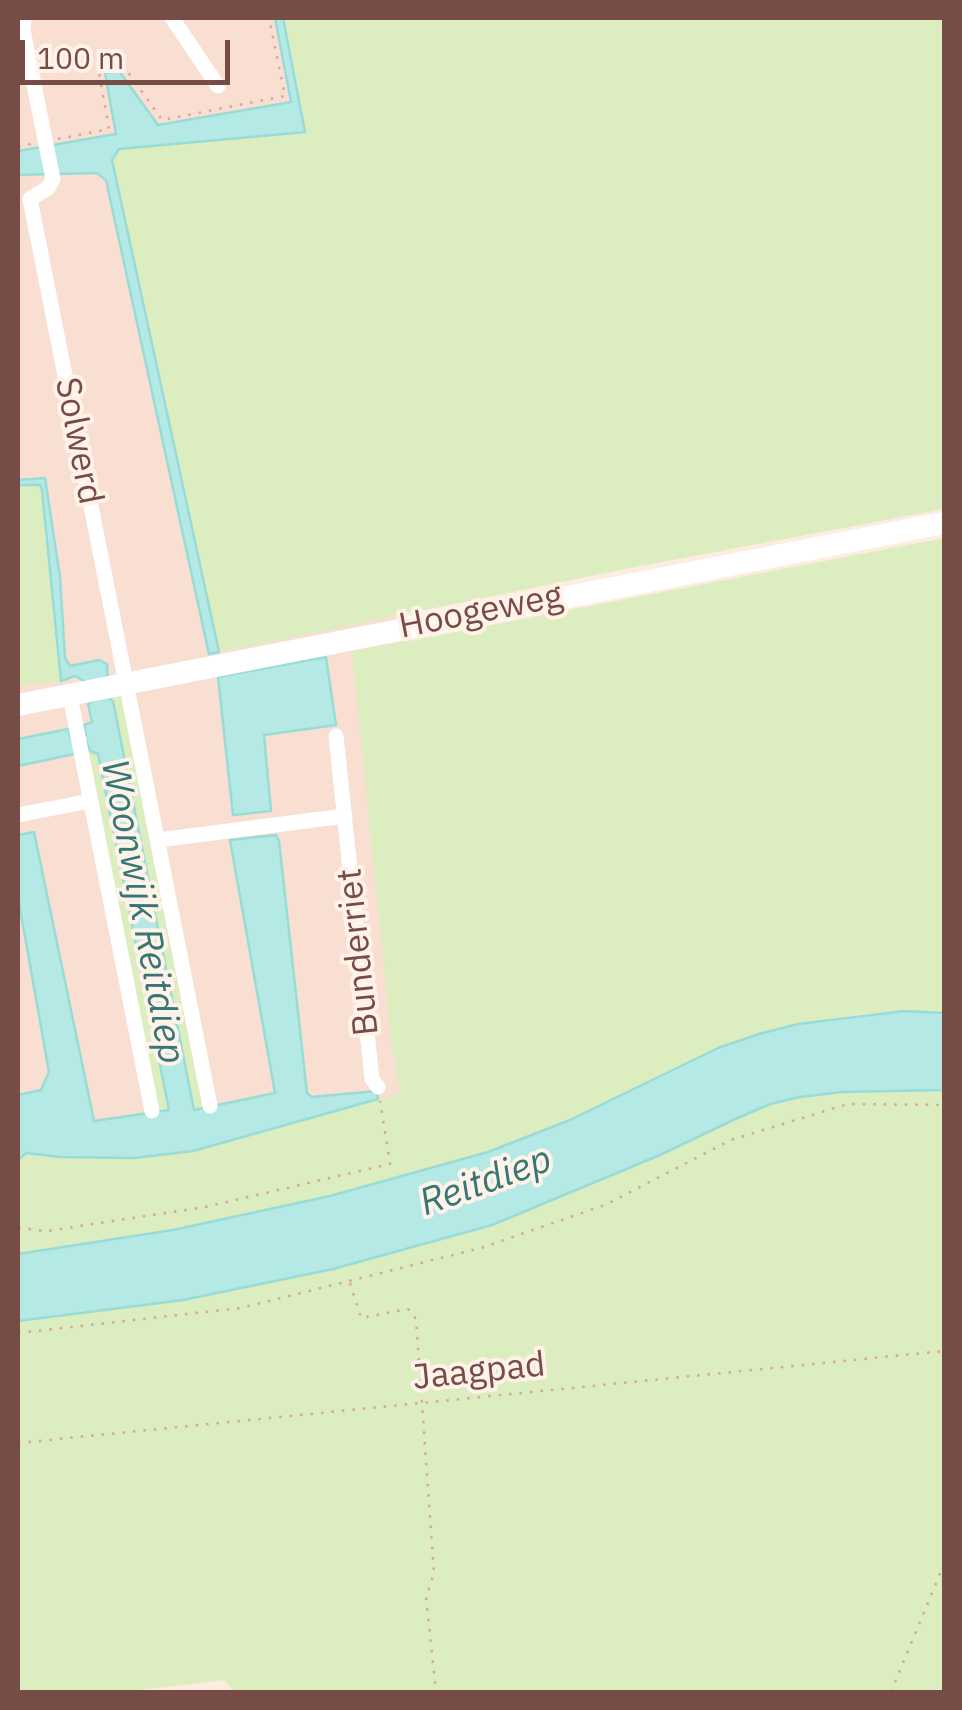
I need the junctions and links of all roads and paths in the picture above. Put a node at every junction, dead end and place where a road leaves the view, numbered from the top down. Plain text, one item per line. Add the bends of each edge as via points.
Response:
1 (24, 18) edge
2 (172, 18) edge
3 (269, 18) edge
4 (221, 91) joint
5 (232, 106) junction
6 (46, 141) junction
7 (18, 147) edge
8 (24, 196) edge
9 (944, 523) edge
10 (120, 685) junction
11 (75, 703) junction
12 (18, 705) edge
13 (336, 736) dead end
14 (90, 801) junction
15 (18, 815) edge
16 (345, 816) junction
17 (158, 840) junction
18 (378, 1087) dead end
19 (380, 1104) dead end
20 (944, 1105) edge
21 (210, 1106) dead end
22 (152, 1111) dead end
23 (18, 1228) edge
24 (350, 1281) junction
25 (18, 1333) edge
26 (944, 1351) edge
27 (422, 1403) junction
28 (18, 1443) edge
29 (944, 1564) edge
30 (436, 1692) edge
31 (890, 1692) edge

1 - 6 street
2 - 4 street
3 - 5 path via 285,96
4 - 5 path
5 - 6 path via 162,120 125,68 113,63 99,72 108,129
6 - 7 path
6 - 8 street via 52,179 48,188
8 - 10 street, Solwerd
9 - 10 street, Hoogeweg
10 - 11 street, Hoogeweg
10 - 17 street
11 - 12 street, Hoogeweg
11 - 14 street
13 - 16 street, Bunderriet
14 - 15 street
14 - 22 street
16 - 17 street, Bunderriet
16 - 18 street, Bunderriet
17 - 21 street
19 - 23 path via 390,1164 205,1207 47,1231
20 - 24 path via 848,1104 731,1140 587,1211 481,1248
24 - 25 path via 242,1308
24 - 27 path via 361,1318 408,1309 416,1319
26 - 27 path, Jaagpad
27 - 28 path, Jaagpad
27 - 30 path via 434,1573 426,1597
29 - 31 path

